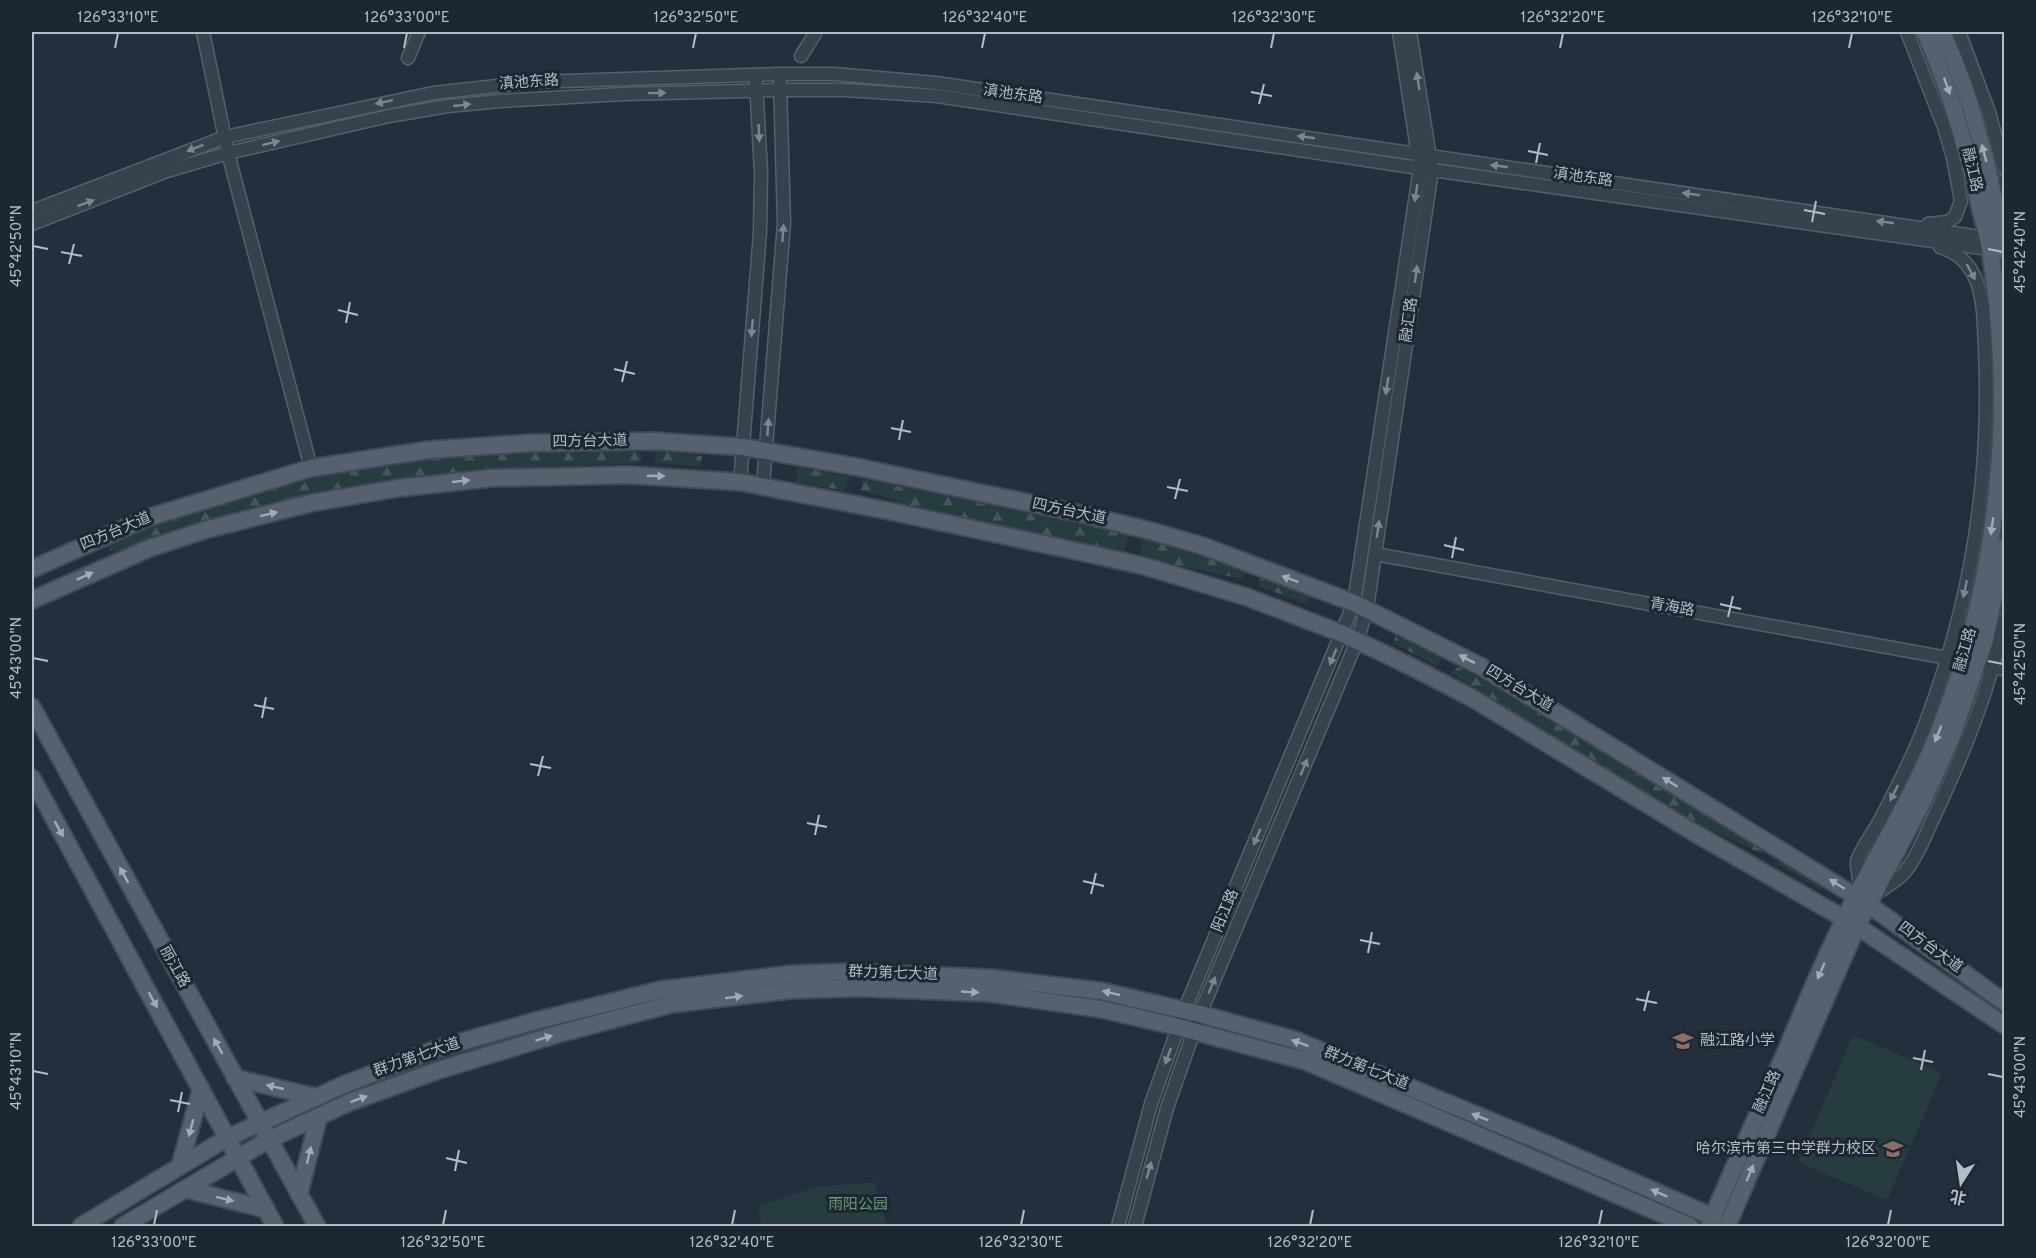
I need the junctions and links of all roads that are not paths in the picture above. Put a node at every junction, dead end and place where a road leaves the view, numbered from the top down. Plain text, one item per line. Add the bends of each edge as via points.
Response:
1 (203, 32) edge
2 (419, 32) edge
3 (816, 32) edge
4 (1399, 32) edge
5 (1410, 32) edge
6 (1907, 32) edge
7 (1925, 32) edge
8 (1942, 32) edge
9 (1959, 32) edge
10 (801, 56) dead end
11 (408, 58) dead end
12 (780, 74) junction
13 (756, 75) junction
14 (756, 90) junction
15 (781, 90) junction
16 (225, 137) junction
17 (228, 153) junction
18 (1424, 155) junction
19 (1953, 158) junction
20 (2004, 168) edge
21 (1426, 169) junction
22 (2004, 181) edge
23 (1978, 198) junction
24 (32, 211) edge
25 (1999, 222) junction
26 (32, 224) edge
27 (1913, 226) junction
28 (1904, 236) junction
29 (1999, 245) edge
30 (743, 447) junction
31 (766, 450) junction
32 (311, 468) junction
33 (740, 482) junction
34 (763, 485) junction
35 (2004, 547) edge
36 (1375, 554) junction
37 (32, 569) edge
38 (32, 600) edge
39 (1361, 605) junction
40 (2004, 620) edge
41 (1350, 638) junction
42 (1977, 664) edge
43 (1943, 673) junction
44 (32, 707) edge
45 (1947, 709) junction
46 (1966, 744) junction
47 (1942, 759) junction
48 (32, 778) edge
49 (1865, 896) junction
50 (1851, 922) junction
51 (2004, 1002) edge
52 (1192, 1012) junction
53 (2004, 1025) edge
54 (1186, 1029) junction
55 (235, 1078) junction
56 (201, 1089) junction
57 (315, 1097) junction
58 (319, 1116) junction
59 (259, 1122) junction
60 (227, 1138) junction
61 (268, 1140) junction
62 (237, 1158) junction
63 (180, 1166) junction
64 (186, 1189) junction
65 (299, 1194) junction
66 (265, 1209) junction
67 (1716, 1223) edge
68 (81, 1227) edge
69 (123, 1227) edge
70 (275, 1227) edge
71 (317, 1227) edge
72 (1118, 1227) edge
73 (1135, 1227) edge
74 (1690, 1227) edge

1 - 16 street
2 - 11 street
3 - 10 street
4 - 18 street, 融汇路
18 -> 5 street, 融汇路
6 - 19 street
7 -> 23 main road, 融江路 via 1959,121
25 -> 8 main road, 融江路 via 1973,114
9 - 20 street via 1989,112
12 - 13 street, 滇池东路
12 - 15 street
18 -> 12 street, 滇池东路 via 936,83 834,74
13 - 14 street
13 -> 16 street, 滇池东路 via 533,82 453,90
14 - 15 street, 滇池东路
17 -> 14 street, 滇池东路 via 448,106 558,97
14 -> 30 street via 760,233
15 - 21 street, 滇池东路 via 937,96
31 -> 15 street via 784,223
16 - 17 street
16 -> 24 street, 滇池东路
26 -> 17 street, 滇池东路 via 167,171
17 - 32 street
18 - 21 street, 融汇路
27 -> 18 street, 滇池东路
19 - 23 street
19 - 27 street via 1961,201 1955,217 1947,222
21 - 28 street, 滇池东路
36 -> 21 street, 融汇路
21 -> 39 street, 融汇路
22 - 25 street
23 - 29 main road, 融江路
25 - 29 main road, 融江路
27 - 29 street, 滇池东路
28 - 29 street, 滇池东路
28 -> 42 street via 1959,255 1974,275 1982,308 1987,392 1983,472 1972,556 1956,628
29 -> 42 main road, 融江路 via 2001,434 1996,497 1977,611
30 - 31 main road, 四方台大道
30 - 32 main road, 四方台大道 via 653,441 530,443 428,450
30 - 33 street
31 - 34 street
39 -> 31 main road, 四方台大道 via 1203,546 1151,531
32 - 37 main road, 四方台大道 via 147,518
33 - 34 main road, 四方台大道
38 -> 33 main road, 四方台大道 via 150,548 205,530 311,503 399,488 492,478 586,475
34 - 41 main road, 四方台大道 via 1144,566 1247,597
35 - 42 main road, 融江路
36 - 39 street, 融汇路
36 - 42 street, 青海路
39 - 41 street, 阳江路
49 -> 39 main road, 四方台大道 via 1482,667
40 - 42 street
41 - 50 main road, 四方台大道 via 1472,698
41 - 52 street, 阳江路
42 - 43 street
42 - 45 main road, 融江路
42 - 46 street via 1985,694
42 - 47 main road, 融江路
43 - 45 street
43 -> 49 street via 1908,765 1857,862
55 -> 44 main road, 丽江路
45 -> 49 main road, 融江路
46 - 47 street
46 - 49 street via 1920,846 1903,874
47 - 49 main road, 融江路 via 1923,801
48 -> 56 main road
49 - 50 main road, 融江路
49 - 51 main road, 四方台大道
50 - 53 main road, 四方台大道
50 - 67 main road, 融江路
52 - 54 street, 阳江路
52 -> 57 main road, 群力第七大道 via 1101,991 991,978 850,972 791,974 660,990 539,1020 436,1049
67 -> 52 main road, 群力第七大道 via 1549,1145 1295,1040
58 -> 54 main road, 群力第七大道 via 438,1070 558,1034 672,1004 791,990 860,988 988,993 1101,1009
54 -> 72 street, 阳江路 via 1151,1104
73 -> 54 street, 阳江路
54 - 74 main road, 群力第七大道 via 1305,1061
57 -> 55 main road
55 - 59 main road, 丽江路
56 - 60 main road
56 -> 63 main road
57 - 59 main road, 群力第七大道
58 - 61 main road, 群力第七大道
65 -> 58 main road
59 - 60 main road, 群力第七大道
59 - 61 main road, 丽江路
60 - 62 main road
60 - 63 main road, 群力第七大道
61 - 62 main road, 群力第七大道
61 - 65 main road, 丽江路
62 - 64 main road, 群力第七大道
62 - 66 main road
63 - 68 main road, 群力第七大道
64 -> 66 main road
64 - 69 main road, 群力第七大道
65 - 71 main road, 丽江路
66 - 70 main road

